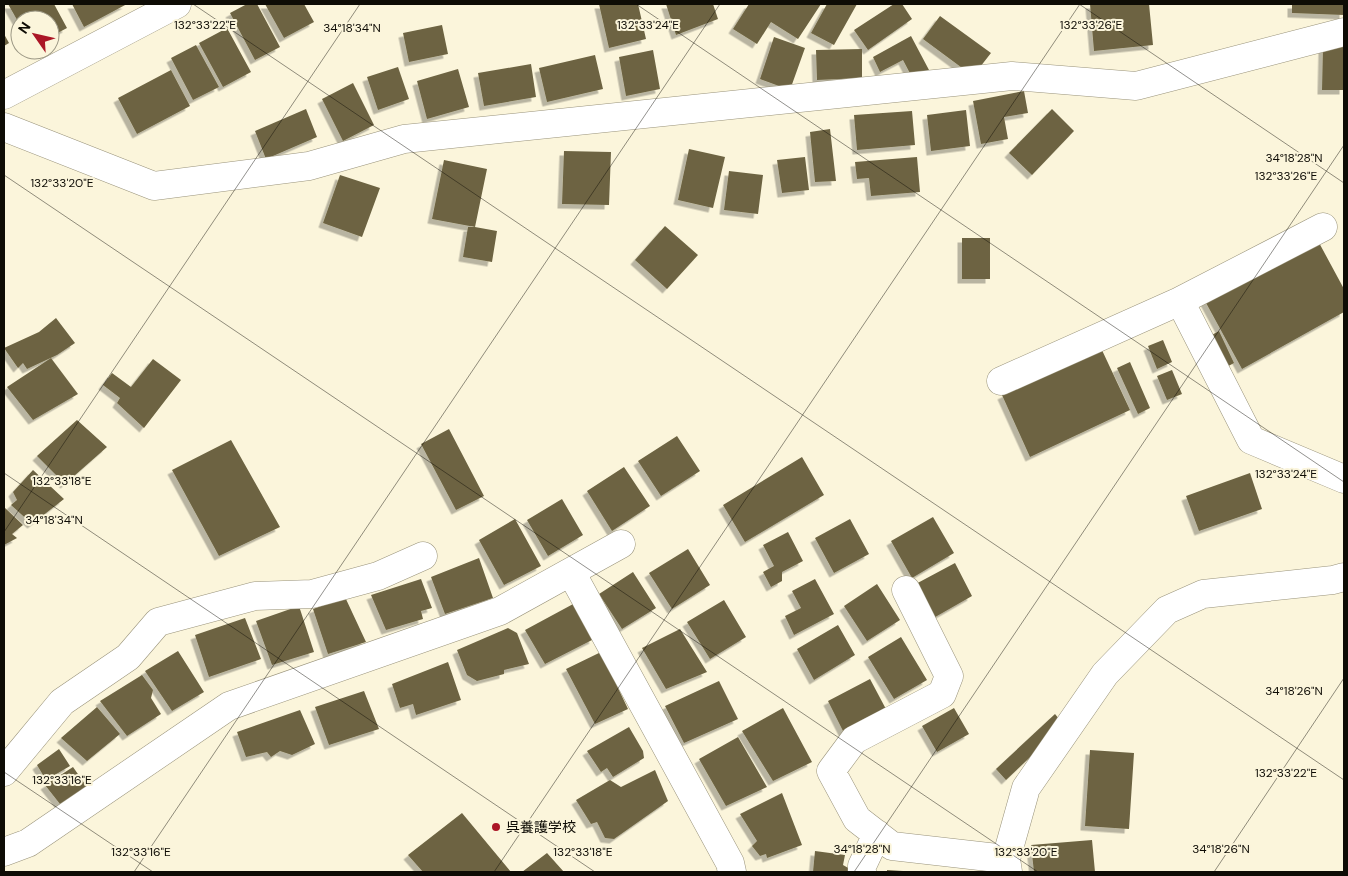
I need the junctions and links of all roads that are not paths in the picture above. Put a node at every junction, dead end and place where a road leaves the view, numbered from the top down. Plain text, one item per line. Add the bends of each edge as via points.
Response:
1 (177, 4) edge
2 (1344, 32) edge
3 (4, 95) edge
4 (4, 127) edge
5 (1323, 227) dead end
6 (1180, 302) junction
7 (1001, 381) dead end
8 (1344, 479) edge
9 (622, 544) dead end
10 (423, 556) dead end
11 (571, 572) junction
12 (1344, 577) edge
13 (906, 590) dead end
14 (4, 772) edge
15 (877, 834) junction
16 (4, 852) edge
17 (1007, 866) edge
18 (732, 872) edge
19 (862, 872) edge

1 - 3 street
2 - 4 street via 1136,86 1003,77 404,139 309,166 154,186
5 - 6 street
6 - 7 street
6 - 8 street via 1251,440
9 - 11 street
10 - 14 street via 378,576 312,594 255,596 158,622 128,657 62,702
11 - 16 street via 500,611 229,706 28,844
11 - 18 street
12 - 17 street via 1203,594 1167,610 1105,674 1026,788
13 - 15 street via 949,676 942,694 854,740 831,772 857,820
15 - 17 street via 892,846
15 - 19 street

